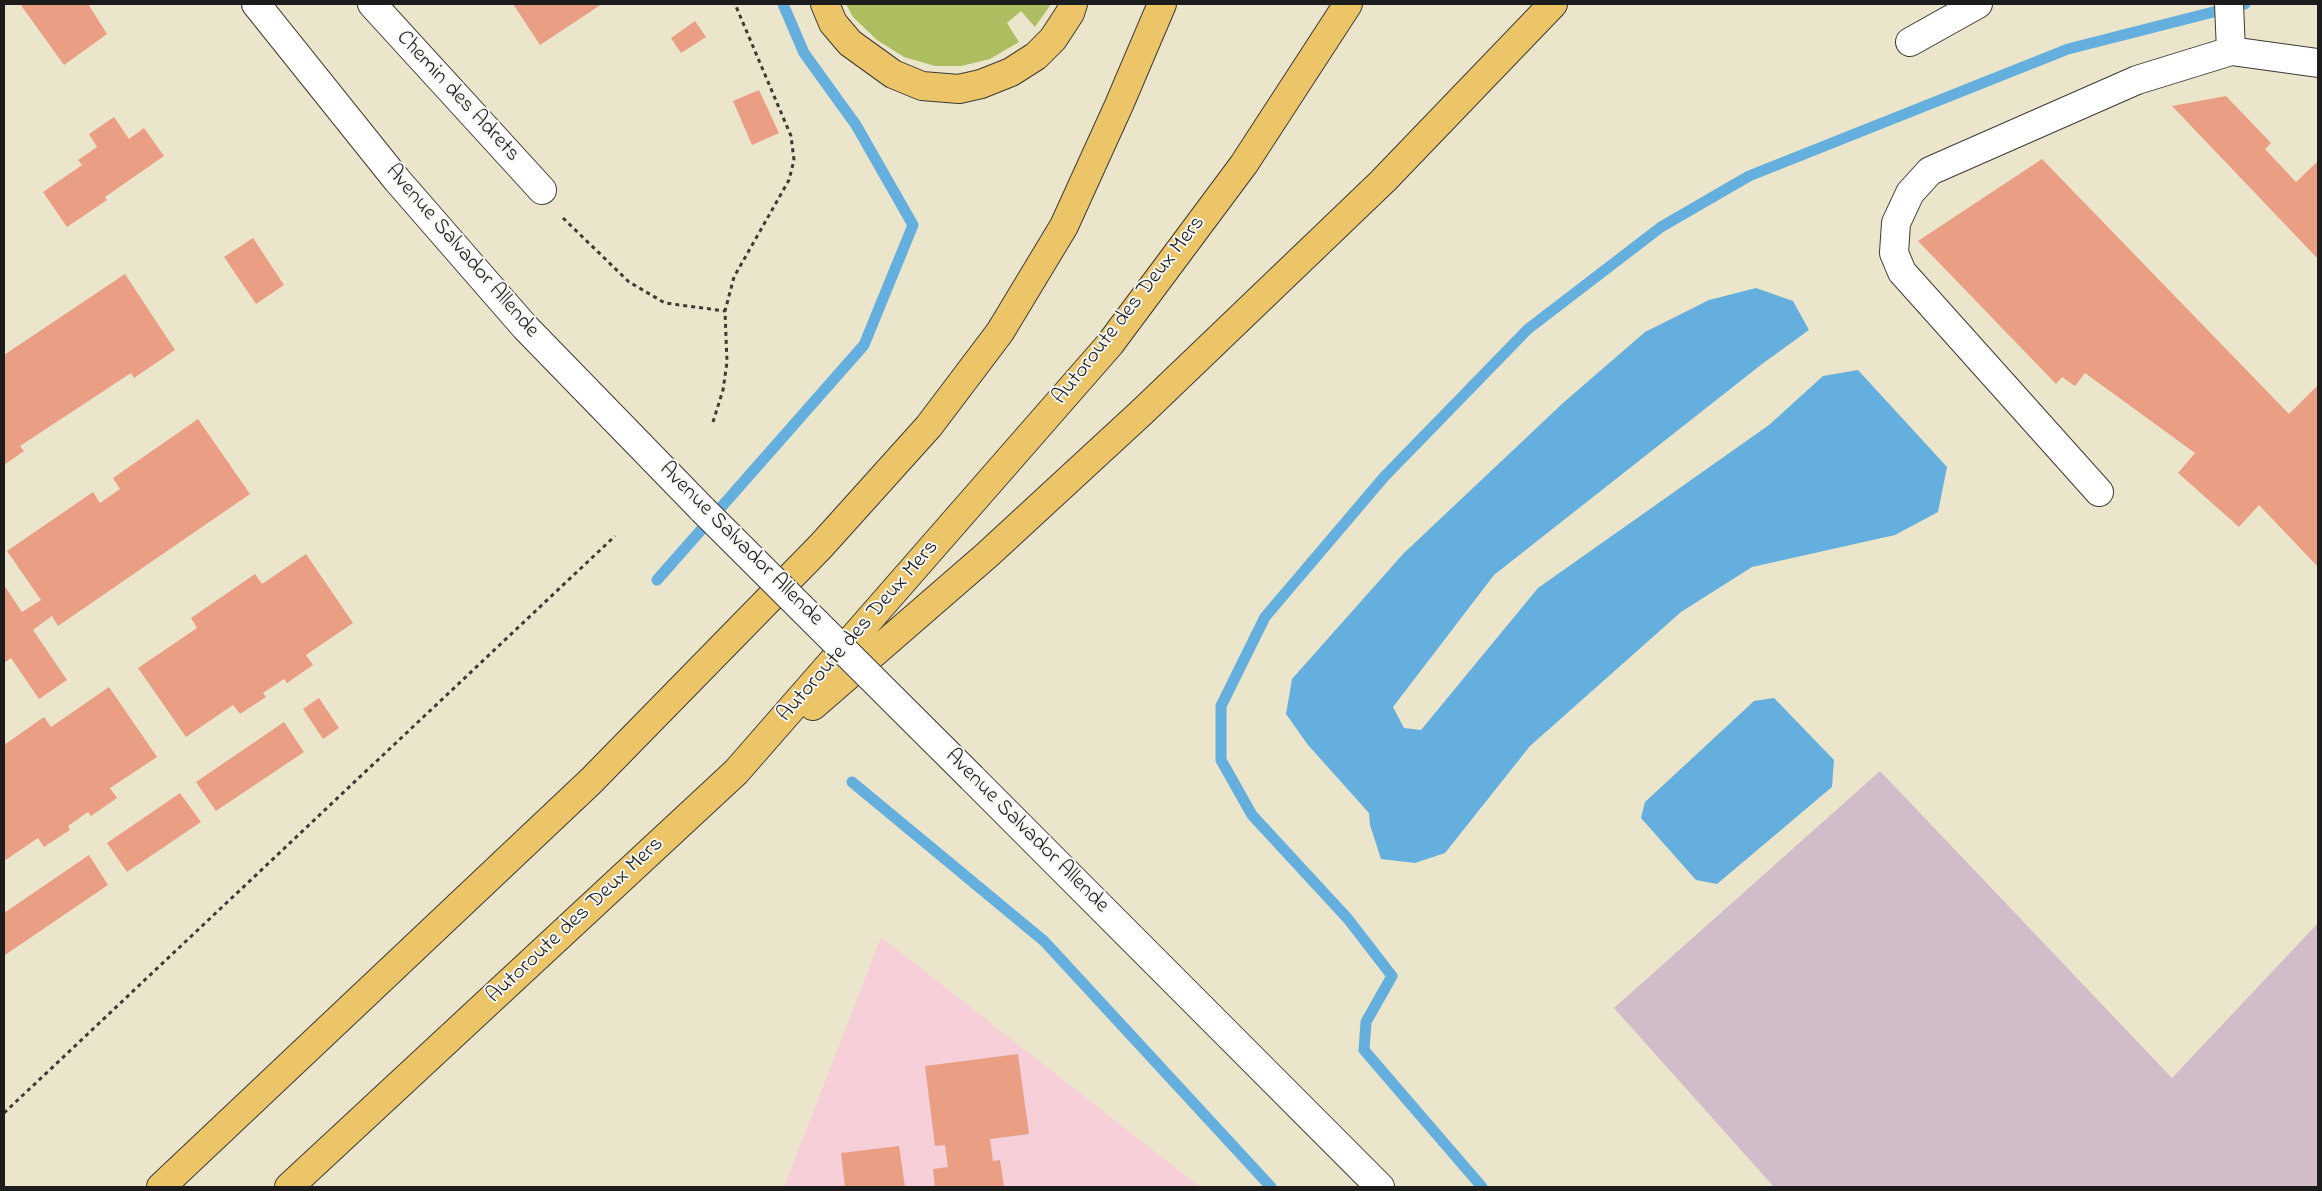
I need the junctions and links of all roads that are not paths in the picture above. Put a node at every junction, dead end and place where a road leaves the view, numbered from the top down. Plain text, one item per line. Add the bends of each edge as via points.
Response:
1 (256, 4) edge
2 (372, 4) edge
3 (825, 4) edge
4 (1073, 4) edge
5 (1162, 4) edge
6 (1348, 4) edge
7 (1553, 4) edge
8 (1978, 4) edge
9 (2230, 27) edge
10 (1910, 42) dead end
11 (2318, 63) edge
12 (542, 190) road end
13 (2099, 492) dead end
14 (736, 772) junction
15 (161, 1187) edge
16 (289, 1187) edge
17 (1380, 1187) edge

1 - 17 street, Avenue Salvador Allende, bridge via 396,180 525,327
2 - 12 street, Chemin des Adrets
3 - 4 highway via 833,23 850,42 893,74 922,86 959,89 1011,72 1036,56 1053,39
5 - 15 highway via 1064,226 1000,332 929,426 821,546 591,781
6 - 14 highway, Autoroute des Deux Mers via 1244,164 1110,344
7 - 14 highway via 1382,181 1142,412 987,555
8 - 10 street
9 - 11 street
9 - 13 street via 2137,80 1930,171 1910,193 1896,223 1894,253 1902,272
14 - 16 highway, Autoroute des Deux Mers

